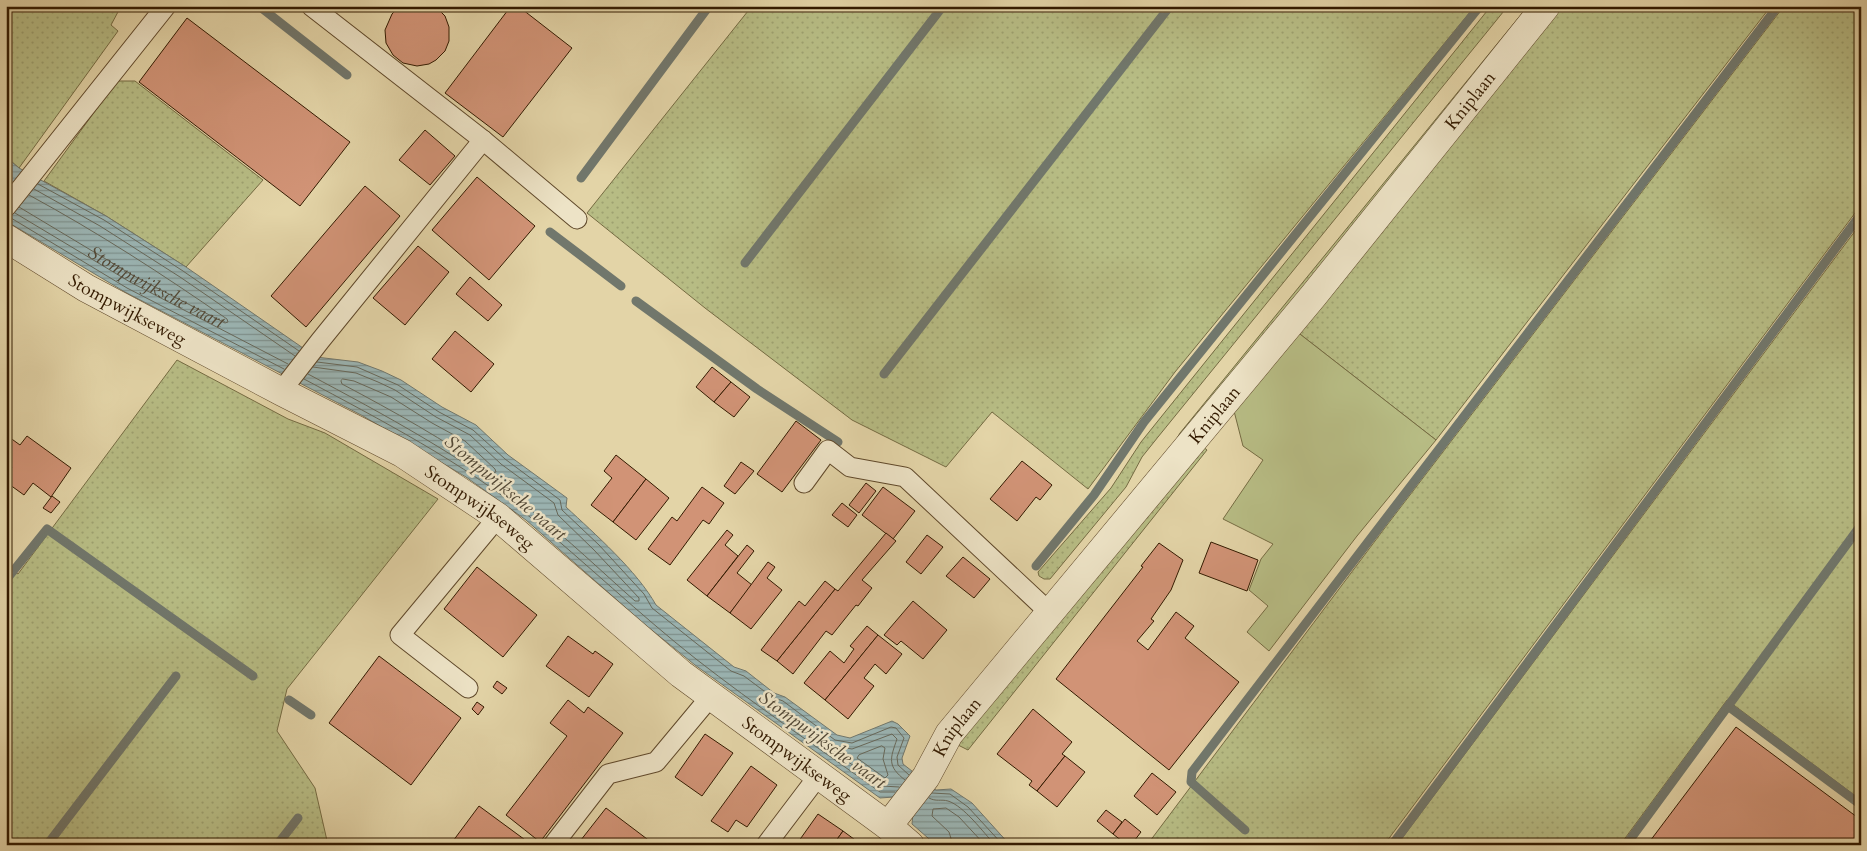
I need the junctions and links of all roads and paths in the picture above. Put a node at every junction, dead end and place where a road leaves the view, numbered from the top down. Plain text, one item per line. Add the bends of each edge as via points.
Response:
1 (166, 6) edge
2 (311, 6) edge
3 (1546, 6) edge
4 (483, 140) junction
5 (6, 206) edge
6 (577, 219) dead end
7 (6, 238) edge
8 (285, 386) junction
9 (804, 483) dead end
10 (498, 517) junction
11 (1049, 612) junction
12 (468, 688) dead end
13 (711, 696) junction
14 (818, 775) junction
15 (902, 833) edge
16 (553, 845) edge
17 (766, 845) edge

1 - 5 lane
2 - 4 lane
3 - 11 street, Kniplaan via 1314,295
4 - 6 lane
4 - 8 lane
7 - 8 street, Stompwijkseweg via 86,288
8 - 10 street, Stompwijkseweg via 402,453
9 - 11 lane via 828,450 850,467 906,476
10 - 12 lane via 400,635
10 - 13 street, Stompwijkseweg via 627,629
11 - 15 street, Kniplaan via 949,734
13 - 14 street, Stompwijkseweg
13 - 16 lane via 656,762 608,774
14 - 15 street, Stompwijkseweg
14 - 17 lane

